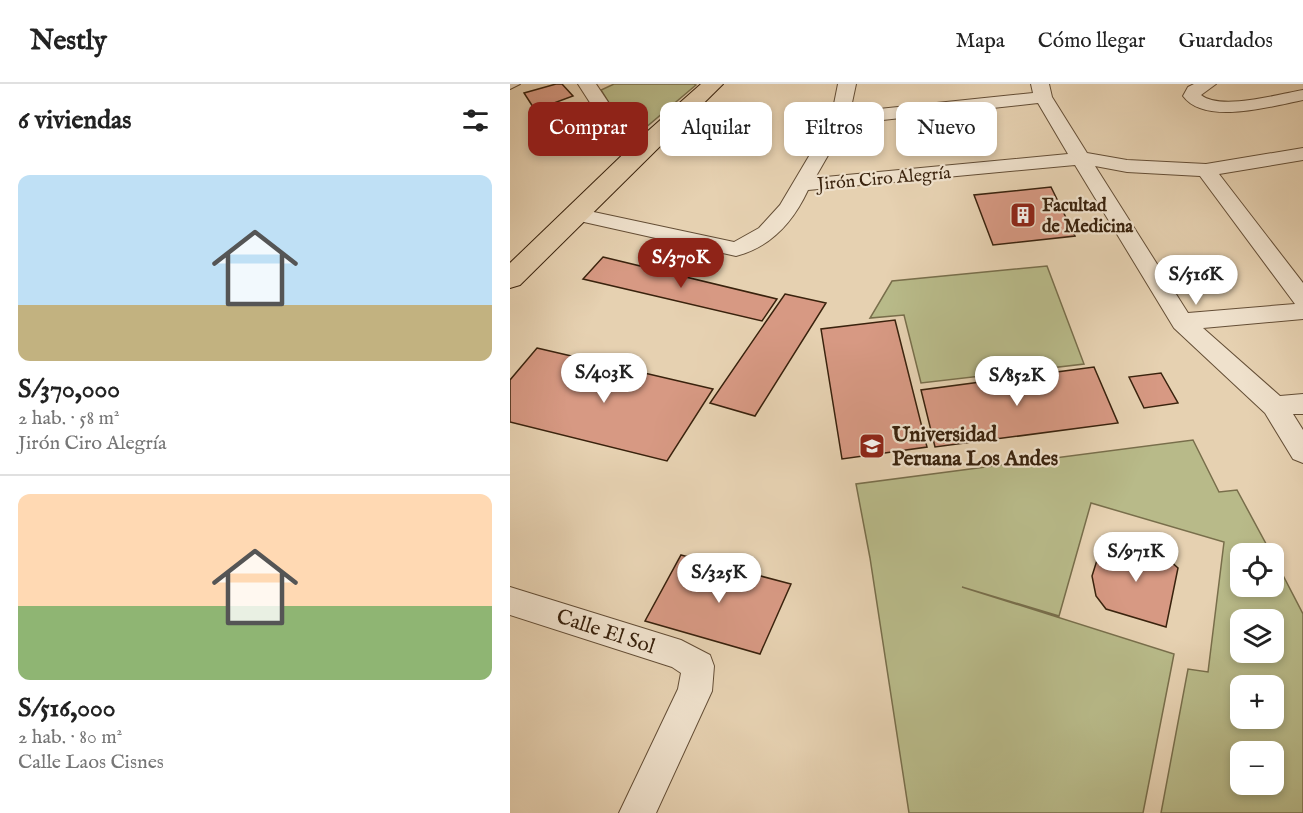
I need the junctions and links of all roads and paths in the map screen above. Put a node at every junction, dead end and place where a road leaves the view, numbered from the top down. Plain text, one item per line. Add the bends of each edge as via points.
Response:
1 (587, 84) edge
2 (712, 84) edge
3 (847, 84) edge
4 (1207, 84) edge
5 (1041, 90) edge
6 (1303, 95) edge
7 (599, 102) edge
8 (843, 102) edge
9 (884, 113) edge
10 (648, 143) edge
11 (634, 156) edge
12 (818, 156) edge
13 (1302, 156) edge
14 (1083, 158) junction
15 (1206, 170) junction
16 (801, 185) junction
17 (575, 214) junction
18 (510, 279) edge
19 (1303, 299) edge
20 (1303, 311) edge
21 (1182, 322) junction
22 (1303, 404) edge
23 (1274, 406) junction
24 (1303, 452) edge
25 (510, 601) edge
26 (637, 813) edge

1 - 7 street
2 - 10 main road
3 - 8 street
4 - 6 street via 1192,96 1198,103 1214,108
5 - 9 street
5 - 14 street
11 - 17 main road
12 - 16 street
13 - 15 street, Jirón Ciro Alegría
14 - 15 street, Jirón Ciro Alegría via 1127,166
14 - 16 street, Jirón Ciro Alegría
14 - 21 street
15 - 19 street
16 - 17 street, Jirón Ciro Alegría via 790,207 767,234 736,249
17 - 18 main road
20 - 21 street
21 - 23 street
22 - 23 street
23 - 24 street
25 - 26 street, Calle El Sol via 681,655 698,666 695,691

